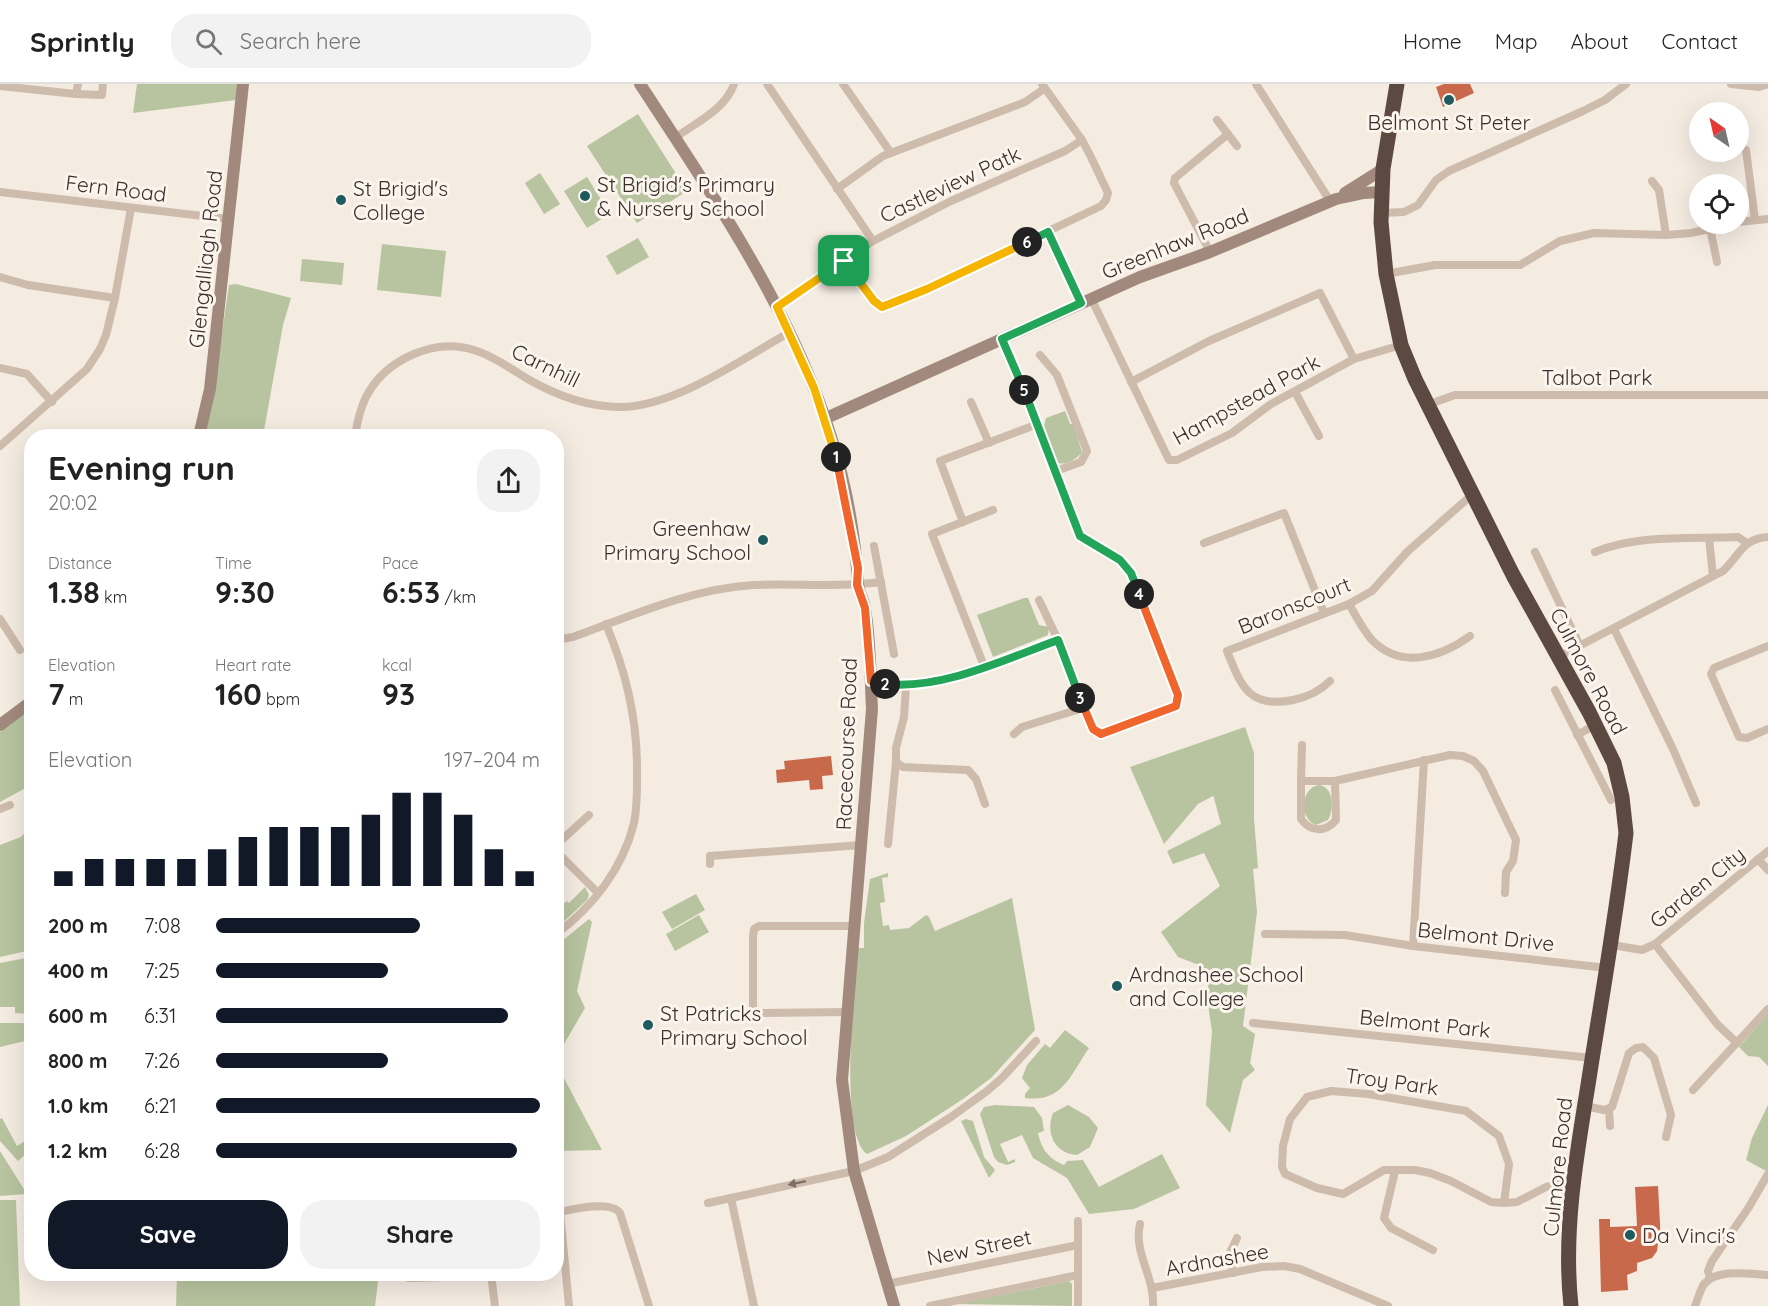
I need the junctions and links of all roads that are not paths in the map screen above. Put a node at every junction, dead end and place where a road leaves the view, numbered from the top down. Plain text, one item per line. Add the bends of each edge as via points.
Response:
1 (78, 84) edge
2 (104, 84) edge
3 (243, 84) edge
4 (640, 84) edge
5 (734, 84) edge
6 (767, 84) edge
7 (843, 84) edge
8 (1256, 84) edge
9 (1397, 84) edge
10 (1626, 84) edge
11 (1768, 84) edge
12 (1735, 85) edge
13 (0, 86) edge
14 (1043, 87) edge
15 (76, 94) junction
16 (1217, 120) dead end
17 (1228, 134) junction
18 (675, 138) junction
19 (1082, 140) junction
20 (1237, 146) dead end
21 (891, 153) junction
22 (1748, 162) edge
23 (1383, 169) junction
24 (1652, 182) dead end
25 (837, 189) junction
26 (0, 192) edge
27 (1381, 192) junction
28 (1334, 200) junction
29 (131, 208) junction
30 (1381, 213) junction
31 (228, 219) junction
32 (1768, 219) edge
33 (1755, 220) junction
34 (1749, 221) edge
35 (1048, 232) junction
36 (1689, 233) edge
37 (1711, 234) edge
38 (1666, 235) junction
39 (873, 241) junction
40 (1210, 252) junction
41 (844, 261) junction
42 (1717, 262) dead end
43 (1386, 274) junction
44 (0, 277) edge
45 (115, 298) junction
46 (1086, 300) junction
47 (777, 307) junction
48 (790, 332) junction
49 (1002, 339) junction
50 (1401, 345) junction
51 (1040, 355) dead end
52 (1354, 359) junction
53 (0, 368) edge
54 (1131, 382) junction
55 (1295, 392) junction
56 (1768, 395) edge
57 (52, 402) junction
58 (971, 402) dead end
59 (1427, 405) junction
60 (824, 419) junction
61 (1038, 424) junction
62 (201, 429) edge
63 (356, 429) edge
64 (1319, 436) dead end
65 (988, 443) junction
66 (0, 446) edge
67 (1056, 471) junction
68 (1474, 497) junction
69 (993, 510) dead end
70 (963, 522) junction
71 (1768, 537) edge
72 (1708, 538) junction
73 (1204, 543) dead end
74 (1747, 543) junction
75 (874, 546) dead end
76 (1535, 552) dead end
77 (1594, 552) dead end
78 (1713, 576) junction
79 (881, 582) junction
80 (857, 585) junction
81 (1039, 600) dead end
82 (1349, 604) junction
83 (1324, 613) junction
84 (0, 619) edge
85 (606, 624) junction
86 (1614, 629) junction
87 (1470, 636) dead end
88 (564, 637) edge
89 (1058, 640) junction
90 (1580, 646) junction
91 (1768, 646) edge
92 (20, 650) dead end
93 (894, 654) dead end
94 (1558, 657) junction
95 (984, 666) junction
96 (871, 681) junction
97 (1330, 681) dead end
98 (906, 686) junction
99 (1555, 690) dead end
100 (24, 707) edge
101 (1083, 708) junction
102 (0, 725) edge
103 (1595, 725) junction
104 (1768, 729) edge
105 (1014, 734) dead end
106 (1577, 735) junction
107 (1302, 745) dead end
108 (1424, 760) junction
109 (896, 762) junction
110 (1301, 781) junction
111 (1335, 782) junction
112 (1611, 800) dead end
113 (1696, 803) dead end
114 (985, 804) dead end
115 (10, 805) dead end
116 (0, 809) edge
117 (589, 815) dead end
118 (564, 838) edge
119 (888, 844) dead end
120 (862, 845) junction
121 (1768, 851) edge
122 (564, 859) edge
123 (1758, 859) junction
124 (710, 864) dead end
125 (1768, 870) edge
126 (598, 893) junction
127 (1505, 893) dead end
128 (856, 926) junction
129 (564, 927) edge
130 (1265, 934) dead end
131 (1655, 944) junction
132 (1611, 945) junction
133 (1413, 946) junction
134 (1607, 968) junction
135 (1768, 1009) edge
136 (848, 1012) junction
137 (1253, 1023) dead end
138 (1036, 1041) dead end
139 (1737, 1043) junction
140 (1592, 1058) junction
141 (1693, 1090) dead end
142 (1585, 1106) junction
143 (1609, 1110) junction
144 (1610, 1126) dead end
145 (1666, 1137) dead end
146 (854, 1171) junction
147 (1395, 1171) junction
148 (1768, 1174) edge
149 (1573, 1181) junction
150 (731, 1198) junction
151 (708, 1203) dead end
152 (1504, 1203) junction
153 (564, 1211) edge
154 (1078, 1221) dead end
155 (1140, 1224) dead end
156 (1237, 1238) dead end
157 (1077, 1245) junction
158 (1433, 1250) dead end
159 (564, 1263) edge
160 (1233, 1273) junction
161 (1078, 1275) junction
162 (1768, 1275) edge
163 (1710, 1278) junction
164 (493, 1281) edge
165 (887, 1284) junction
166 (1152, 1288) junction
167 (495, 1306) edge
168 (569, 1306) edge
169 (649, 1306) edge
170 (754, 1306) edge
171 (894, 1306) edge
172 (930, 1306) edge
173 (1078, 1306) edge
174 (1153, 1306) edge
175 (1388, 1306) edge
176 (1571, 1306) edge
177 (1695, 1306) edge

1 - 15 street
2 - 15 street via 102,95
3 - 31 main road, Glengalliagh Road
4 - 18 main road, Racecourse Road
5 - 18 street via 722,103
6 - 25 street
7 - 21 street
8 - 28 street
9 - 23 highway, Culmore Road
10 - 30 street via 1583,111 1449,171 1436,180 1418,205 1404,212
11 - 12 street
13 - 15 street
14 - 19 street
14 - 21 street via 1025,102
16 - 17 street
17 - 20 street
17 - 40 street via 1175,178 1174,183
18 - 47 main road, Racecourse Road
19 - 35 street via 1108,193 1106,200
19 - 39 street, Castleview Patk
21 - 25 street
22 - 33 street
23 - 27 highway, Culmore Road
23 - 28 main road
24 - 38 street via 1659,190
25 - 39 street
26 - 29 street, Fern Road
27 - 28 main road, Greenhaw Road
27 - 30 highway, Culmore Road
28 - 40 main road, Greenhaw Road
29 - 31 street, Fern Road
29 - 45 street
30 - 43 highway, Culmore Road
31 - 62 main road, Glengalliagh Road via 210,389
32 - 33 street
33 - 34 street
35 - 41 street via 882,307
35 - 46 street, Hampstead Park
36 - 38 street
37 - 42 street
38 - 43 street via 1594,233 1560,241 1520,265 1435,265
39 - 41 street, Castleview Patk
40 - 46 main road, Greenhaw Road
41 - 47 street, Castleview Patk
43 - 50 highway, Culmore Road
44 - 45 street
45 - 57 street via 106,334 93,362
46 - 49 main road, Greenhaw Road
46 - 54 street, Hampstead Park
47 - 48 main road, Racecourse Road
48 - 60 main road, Racecourse Road
48 - 63 street, Carnhill via 675,395 621,407 565,398 476,350 427,349 399,361 376,382 360,411
49 - 60 main road, Greenhaw Road
49 - 61 street
50 - 52 street, Hampstead Park
50 - 59 highway, Culmore Road
51 - 67 street via 1057,375 1087,451 1081,462
52 - 54 street via 1320,293 1209,341
52 - 55 street, Hampstead Park
53 - 57 street via 27,374
54 - 55 street, Hampstead Park via 1169,460 1177,460 1222,438
55 - 64 street
56 - 59 street, Talbot Park via 1465,394
57 - 66 street
58 - 65 street
59 - 68 highway, Culmore Road
60 - 80 main road, Racecourse Road via 845,493 858,568
61 - 65 street
61 - 67 street
65 - 70 street via 940,461
67 - 101 street via 1080,536 1120,560 1131,573 1178,695 1176,706 1101,734 1093,729
68 - 82 street, Baronscourt via 1407,552 1372,591
68 - 94 highway, Culmore Road
69 - 70 street
70 - 95 street via 932,534
71 - 74 street
72 - 74 street via 1738,537
72 - 77 street via 1630,543
72 - 78 street
73 - 83 street via 1284,513
74 - 78 street via 1729,565
75 - 79 street
76 - 90 street
78 - 86 street
79 - 80 street
79 - 93 street
80 - 85 street via 751,585 679,598
80 - 96 main road, Racecourse Road via 865,608
81 - 89 street
82 - 83 street, Baronscourt
82 - 87 street via 1373,640 1406,659 1422,658
83 - 97 street, Baronscourt via 1227,651 1243,686 1263,702 1276,704 1301,698 1319,692
84 - 92 street
85 - 88 street
85 - 126 street via 633,708 637,794 634,822 622,856
86 - 90 street
86 - 113 street
89 - 95 street
89 - 101 street
90 - 94 street
91 - 104 street via 1714,669 1711,674 1739,737 1747,738
94 - 103 highway, Culmore Road
95 - 98 street
96 - 98 street
96 - 120 main road, Racecourse Road
98 - 109 street
99 - 106 street
100 - 102 main road
101 - 105 street via 1022,727
103 - 106 street
103 - 132 highway, Culmore Road via 1614,763 1625,818
106 - 112 street
107 - 110 street
108 - 111 street
108 - 127 street via 1463,756 1483,771 1516,840 1514,861 1506,872
108 - 133 street
109 - 114 street via 903,767 968,770 976,779
109 - 119 street
110 - 111 street
110 - 111 street via 1301,819 1311,829 1320,830 1336,820
115 - 116 street
117 - 118 street
120 - 124 street via 710,856
120 - 128 main road, Racecourse Road
121 - 123 street, Garden City
122 - 126 street
123 - 125 street
123 - 131 street, Garden City
126 - 129 street
128 - 136 main road, Racecourse Road
128 - 136 street via 759,926 753,936 753,1013
130 - 133 street, Belmont Drive via 1360,937
131 - 132 street, Garden City via 1642,950
131 - 139 street
132 - 134 highway, Culmore Road
133 - 134 street, Belmont Drive
134 - 140 highway, Culmore Road
135 - 139 street
136 - 146 main road, Racecourse Road via 842,1080
137 - 140 street, Belmont Park
138 - 146 street via 1002,1078 970,1104 908,1146
139 - 141 street
140 - 142 highway, Culmore Road
142 - 143 street
142 - 149 highway, Culmore Road
143 - 144 street
143 - 145 street via 1629,1053 1643,1047 1654,1058 1671,1115
146 -> 150 street
146 - 165 main road, Racecourse Road
147 - 152 street, Troy Park via 1430,1173 1491,1202
147 - 152 street, Troy Park via 1384,1170 1343,1194 1285,1174 1283,1146 1290,1119 1307,1097 1331,1090 1466,1111 1498,1136 1509,1164
147 - 158 street via 1384,1218 1391,1228
148 - 163 street via 1712,1261
149 - 152 street
149 - 176 highway, Culmore Road
150 - 151 street
150 - 170 street
153 - 169 street via 617,1209
154 - 157 street
155 - 166 street via 1137,1236
156 - 160 street via 1229,1255
157 - 161 street
157 - 165 street, New Street
159 - 168 street
160 - 166 street, Ardnashee
160 - 175 street, Ardnashee via 1284,1266 1300,1269
161 - 172 street
161 - 173 street
162 - 163 street via 1737,1273
163 - 177 street
164 - 167 street
165 - 171 main road, Racecourse Road
166 - 174 street

